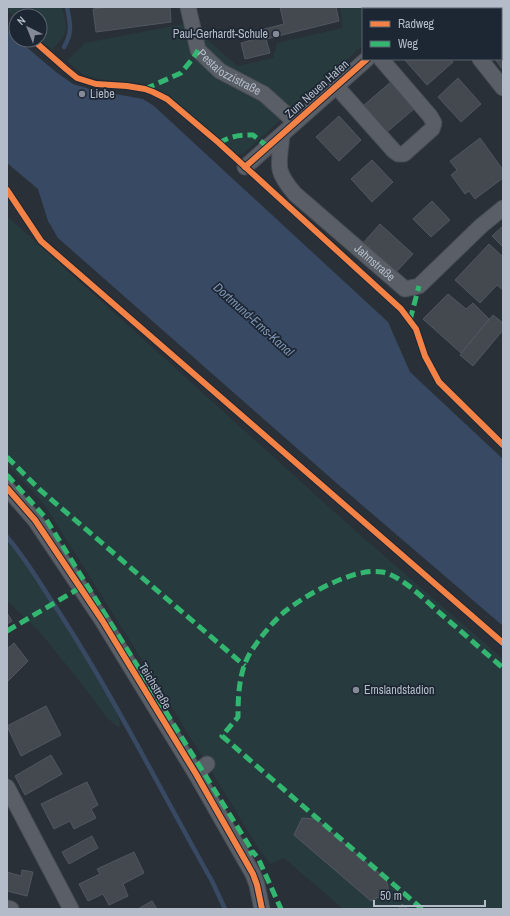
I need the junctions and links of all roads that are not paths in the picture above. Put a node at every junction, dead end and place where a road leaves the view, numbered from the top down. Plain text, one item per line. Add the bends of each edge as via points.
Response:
1 (188, 7) edge
2 (366, 60) edge
3 (382, 60) edge
4 (481, 60) edge
5 (336, 86) junction
6 (503, 88) edge
7 (295, 122) junction
8 (282, 135) junction
9 (245, 167) dead end
10 (503, 208) edge
11 (7, 488) edge
12 (207, 764) dead end
13 (196, 774) junction
14 (7, 787) edge
15 (7, 908) edge
16 (11, 909) edge
17 (71, 909) edge
18 (262, 909) edge

1 - 7 street, Pestalozzistraße via 198,50 220,71 264,94
2 - 5 street, Zum Neuen Hafen
3 - 5 street via 434,123 432,129 404,154 394,151
4 - 6 street
5 - 7 street, Zum Neuen Hafen
7 - 8 street, Zum Neuen Hafen
8 - 9 street, Zum Neuen Hafen
8 - 10 street, Jahnstraße via 278,162 280,174 286,184 405,289 419,286
11 - 13 street, Teichstraße via 35,520 81,587
12 - 13 street
13 - 18 street, Teichstraße via 253,874
14 - 17 street
15 - 16 street

